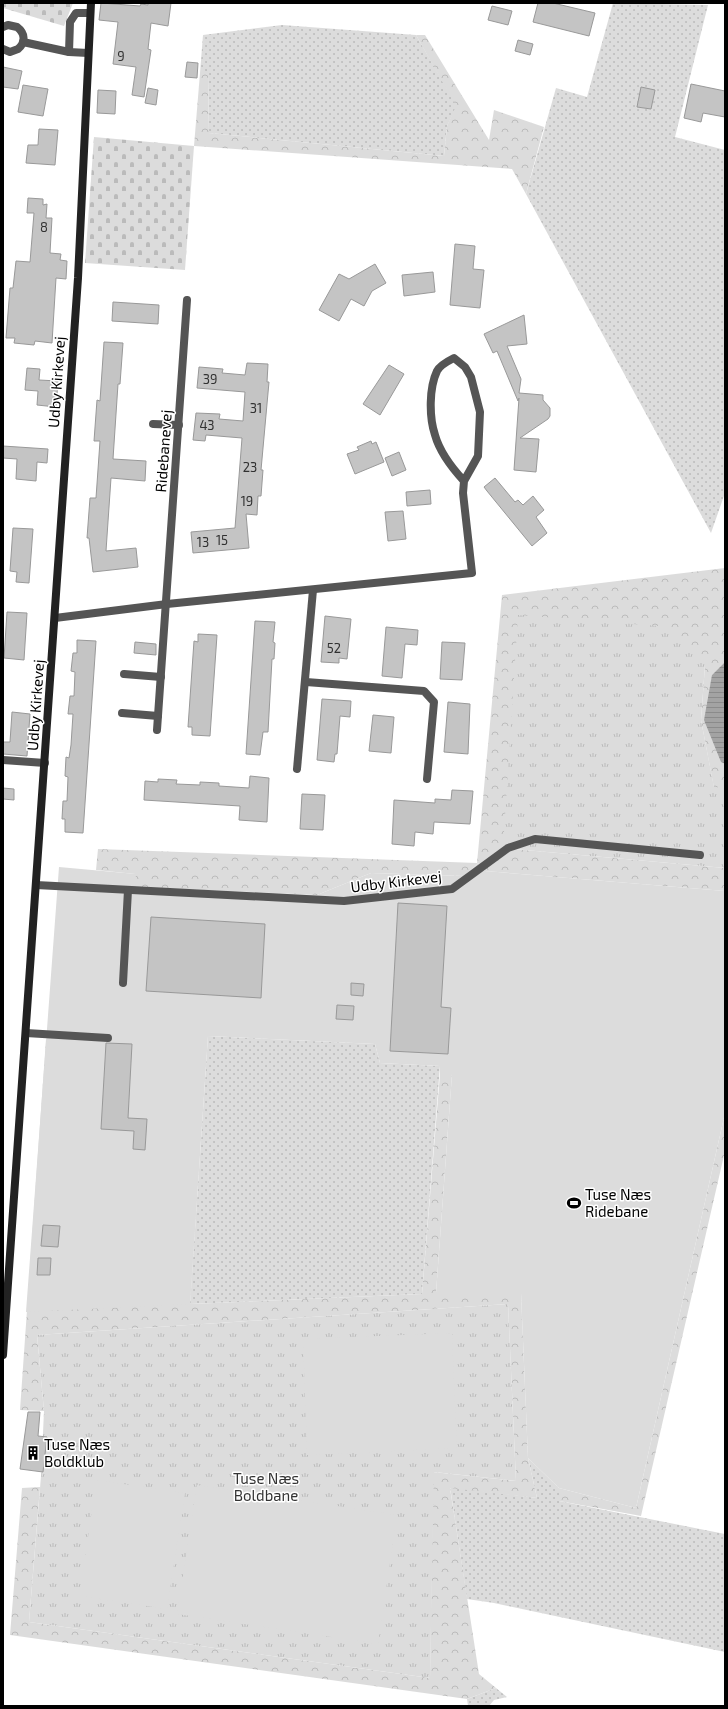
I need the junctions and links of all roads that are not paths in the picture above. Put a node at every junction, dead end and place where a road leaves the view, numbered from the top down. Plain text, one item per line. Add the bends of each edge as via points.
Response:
1 (91, 3) edge
2 (90, 13) junction
3 (3, 27) edge
4 (23, 42) junction
5 (3, 49) edge
6 (69, 52) junction
7 (88, 53) junction
8 (186, 300) dead end
9 (153, 424) dead end
10 (178, 425) junction
11 (464, 481) junction
12 (313, 590) junction
13 (167, 604) junction
14 (55, 618) junction
15 (124, 674) dead end
16 (161, 677) junction
17 (306, 682) junction
18 (122, 713) dead end
19 (158, 716) junction
20 (158, 730) dead end
21 (3, 760) edge
22 (44, 763) junction
23 (298, 769) dead end
24 (427, 779) dead end
25 (700, 855) dead end
26 (36, 885) junction
27 (128, 890) junction
28 (123, 983) dead end
29 (26, 1033) junction
30 (108, 1038) dead end
31 (3, 1355) edge

1 - 2 street, Udby Kirkevej
2 - 6 street via 76,13 70,22
2 - 7 street, Udby Kirkevej
3 - 4 street via 17,27 23,33
4 - 5 street via 14,51
4 - 6 street
6 - 7 street
7 - 14 street, Udby Kirkevej via 78,278
8 - 10 street, Ridebanevej
9 - 10 street
10 - 13 street, Ridebanevej
11 - 11 street via 448,464 434,435 433,384 438,370 454,358 465,367 470,377 480,412 478,456
11 - 12 street via 463,493 472,573
12 - 13 street
12 - 17 street
13 - 14 street
13 - 16 street, Ridebanevej
14 - 22 street, Udby Kirkevej
15 - 16 street
16 - 19 street, Ridebanevej
17 - 23 street
17 - 24 street via 424,691 434,702
18 - 19 street
19 - 20 street, Ridebanevej
21 - 22 street, Udby Kirkevej
22 - 26 street, Udby Kirkevej
25 - 27 street, Udby Kirkevej via 535,839 508,848 452,889 344,901
26 - 27 street, Udby Kirkevej
26 - 29 street, Udby Kirkevej
27 - 28 street
29 - 30 street
29 - 31 street, Udby Kirkevej

